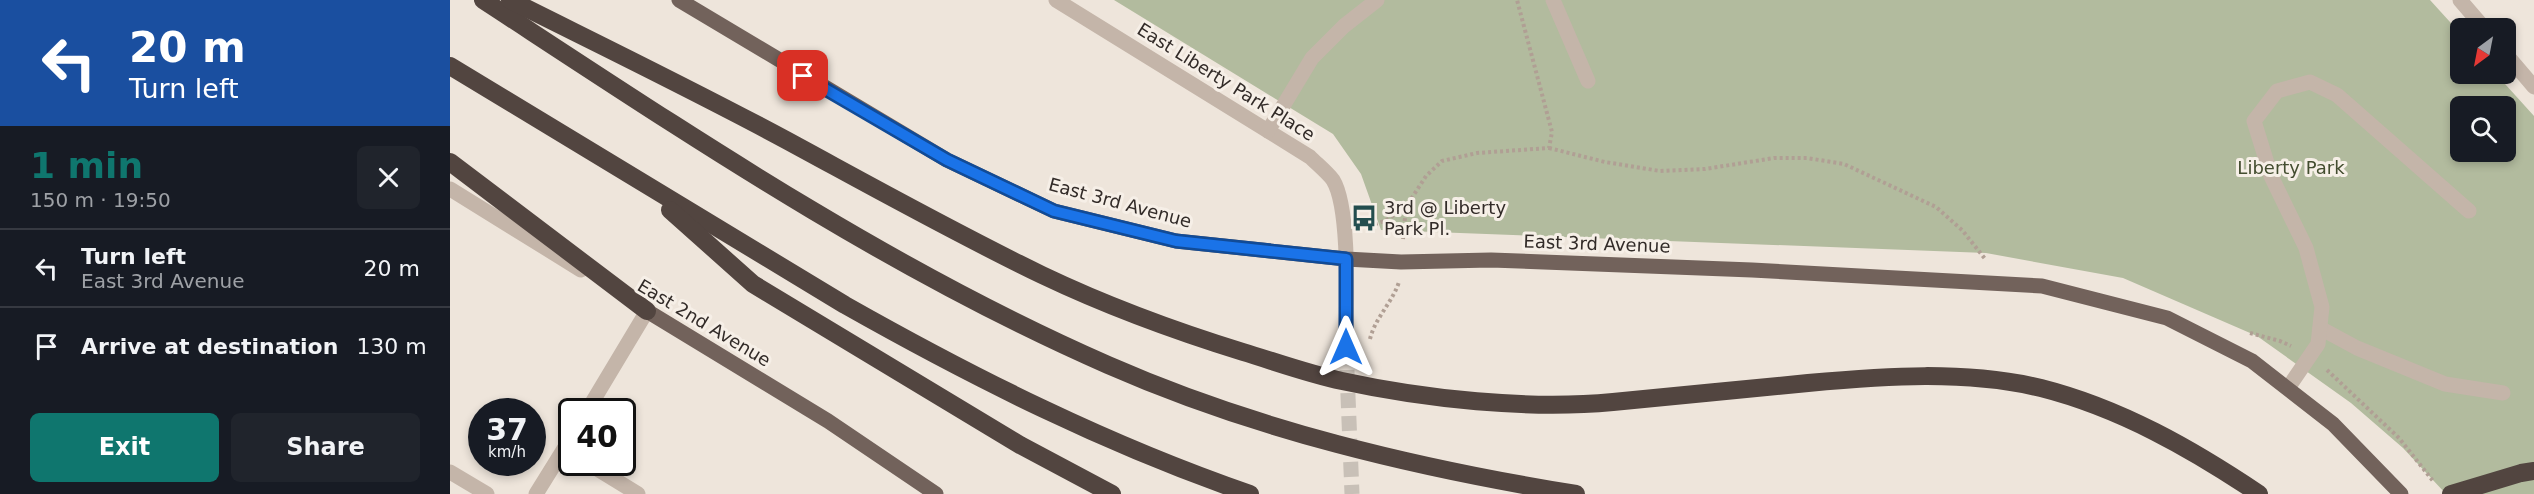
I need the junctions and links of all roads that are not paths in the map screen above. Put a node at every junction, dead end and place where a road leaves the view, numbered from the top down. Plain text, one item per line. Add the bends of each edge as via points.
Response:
1 (483, 0) edge
2 (510, 0) edge
3 (679, 0) edge
4 (1056, 0) edge
5 (1377, 0) edge
6 (1553, 0) edge
7 (2460, 0) edge
8 (2475, 18) edge
9 (450, 66) edge
10 (2516, 66) edge
11 (1588, 81) dead end
12 (2534, 87) edge
13 (1268, 131) junction
14 (450, 162) edge
15 (640, 182) junction
16 (450, 189) edge
17 (2469, 211) dead end
18 (1346, 259) junction
19 (647, 311) junction
20 (2320, 328) junction
21 (1346, 347) tunnel mouth
22 (2288, 388) junction
23 (2503, 393) dead end
24 (595, 398) edge
25 (558, 462) edge
26 (2534, 471) edge
27 (450, 472) edge
28 (609, 476) edge
29 (487, 494) edge
30 (536, 494) edge
31 (638, 494) edge
32 (936, 494) edge
33 (1112, 494) edge
34 (1250, 494) edge
35 (1576, 494) edge
36 (2259, 494) edge
37 (2401, 494) edge
38 (2451, 494) edge

1 - 35 highway via 726,158 841,227 998,314 1110,366 1218,407 1385,457
2 - 36 highway via 1044,276 1191,336 1277,363 1407,393 1511,402 1609,403 1920,375 1987,379 2041,388 2150,429
3 - 18 main road, East 3rd Avenue via 947,160 1054,211 1176,241
4 - 13 street, East Liberty Park Place
5 - 13 street via 1312,58
6 - 11 street
7 - 8 street
9 - 15 highway
10 - 12 street
13 - 18 street, East Liberty Park Place via 1310,157 1333,180 1341,203
14 - 19 highway
15 - 33 highway via 753,284 1020,445
15 - 34 highway via 845,305 977,377 1119,445
16 - 19 street, East 2nd Avenue
17 - 20 street via 2337,95 2310,82 2277,91 2254,121 2271,176 2306,248 2322,307
18 - 21 street, East Liberty Park Place
18 - 22 main road, East 3rd Avenue via 1705,268 2042,286 2167,318 2252,361
19 - 24 street
19 - 32 main road, East 2nd Avenue via 828,421
20 - 22 street via 2319,344
20 - 23 street via 2357,348 2445,384
22 - 37 main road, East 3rd Avenue via 2333,424
25 - 30 street
26 - 38 highway
27 - 29 street
28 - 31 street

